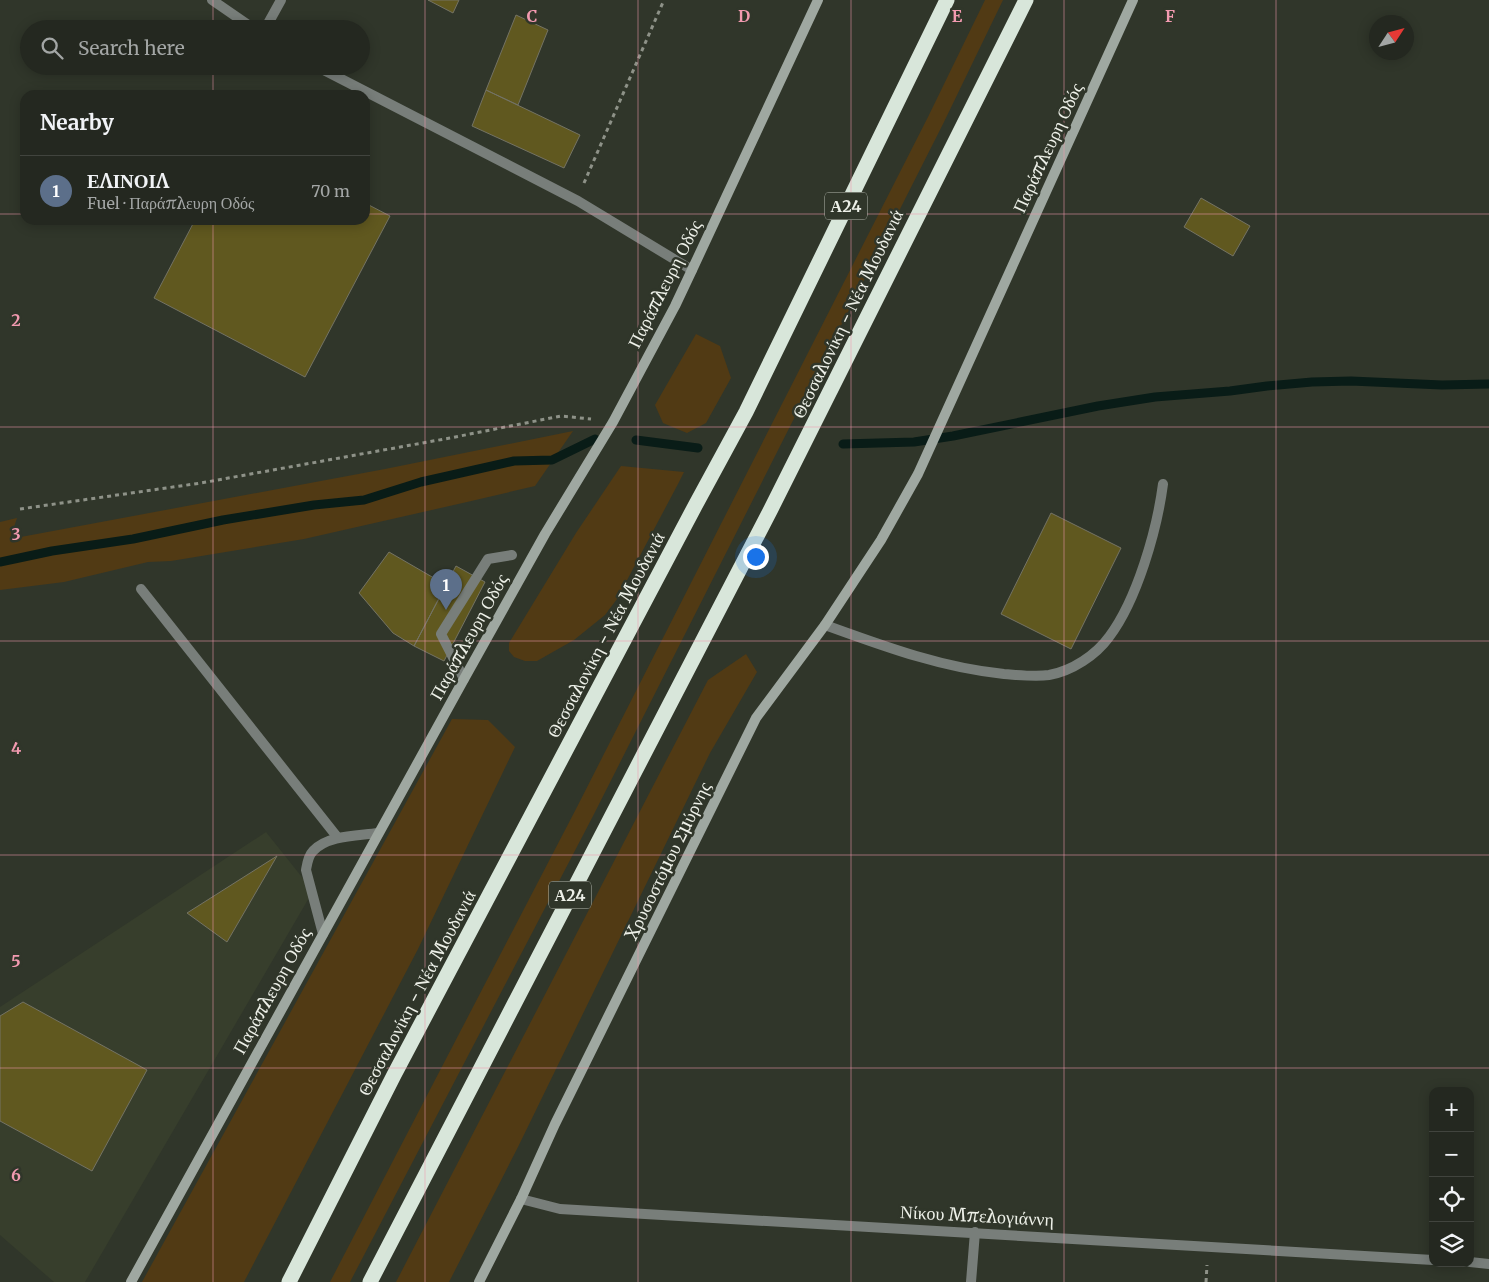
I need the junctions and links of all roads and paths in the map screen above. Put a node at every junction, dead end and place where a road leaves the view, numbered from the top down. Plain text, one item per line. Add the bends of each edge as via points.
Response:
1 (212, 0) edge
2 (281, 0) edge
3 (664, 0) edge
4 (818, 0) edge
5 (947, 0) edge
6 (1026, 0) edge
7 (1133, 0) edge
8 (241, 20) edge
9 (271, 20) edge
10 (333, 75) edge
11 (363, 90) edge
12 (370, 94) edge
13 (578, 201) junction
14 (692, 270) junction
15 (612, 422) junction
16 (918, 474) joint
17 (1163, 484) dead end
18 (20, 509) dead end
19 (512, 555) dead end
20 (141, 589) dead end
21 (825, 625) junction
22 (464, 679) junction
23 (378, 834) junction
24 (338, 838) junction
25 (323, 934) junction
26 (521, 1199) junction
27 (974, 1232) junction
28 (1429, 1260) edge
29 (1474, 1262) edge
30 (1489, 1264) edge
31 (131, 1282) edge
32 (288, 1282) edge
33 (370, 1282) edge
34 (479, 1282) edge
35 (972, 1282) edge

1 - 8 street
2 - 9 street
3 - 13 path
4 - 14 street, Παράπλευρη Οδός
5 - 32 highway, Θεσσαλονίκη - Νέα Μουδανιά / Α24 via 746,412
6 - 33 highway, Θεσσαλονίκη - Νέα Μουδανιά / Α24 via 827,400
7 - 16 street, Παράπλευρη Οδός
10 - 11 street
12 - 13 street
13 - 14 street
14 - 15 street, Παράπλευρη Οδός
15 - 18 path via 561,416 201,482
15 - 22 street, Παράπλευρη Οδός
16 - 21 street, Χρυσοστόμου Σμύρνης via 881,540
17 - 21 street via 1151,540 1128,606 1109,638 1072,668 1050,675 989,672 908,654
19 - 22 street via 488,559 441,634
20 - 24 street
21 - 26 street, Χρυσοστόμου Σμύρνης via 756,718
22 - 23 street, Παράπλευρη Οδός
23 - 24 street
23 - 25 street, Παράπλευρη Οδός
24 - 25 street via 312,852 307,861 306,870
25 - 31 street, Παράπλευρη Οδός
26 - 27 street, Νίκου Μπελογιάννη via 560,1209
26 - 34 street, Χρυσοστόμου Σμύρνης
27 - 28 street, Νίκου Μπελογιάννη
27 - 35 street
29 - 30 street

